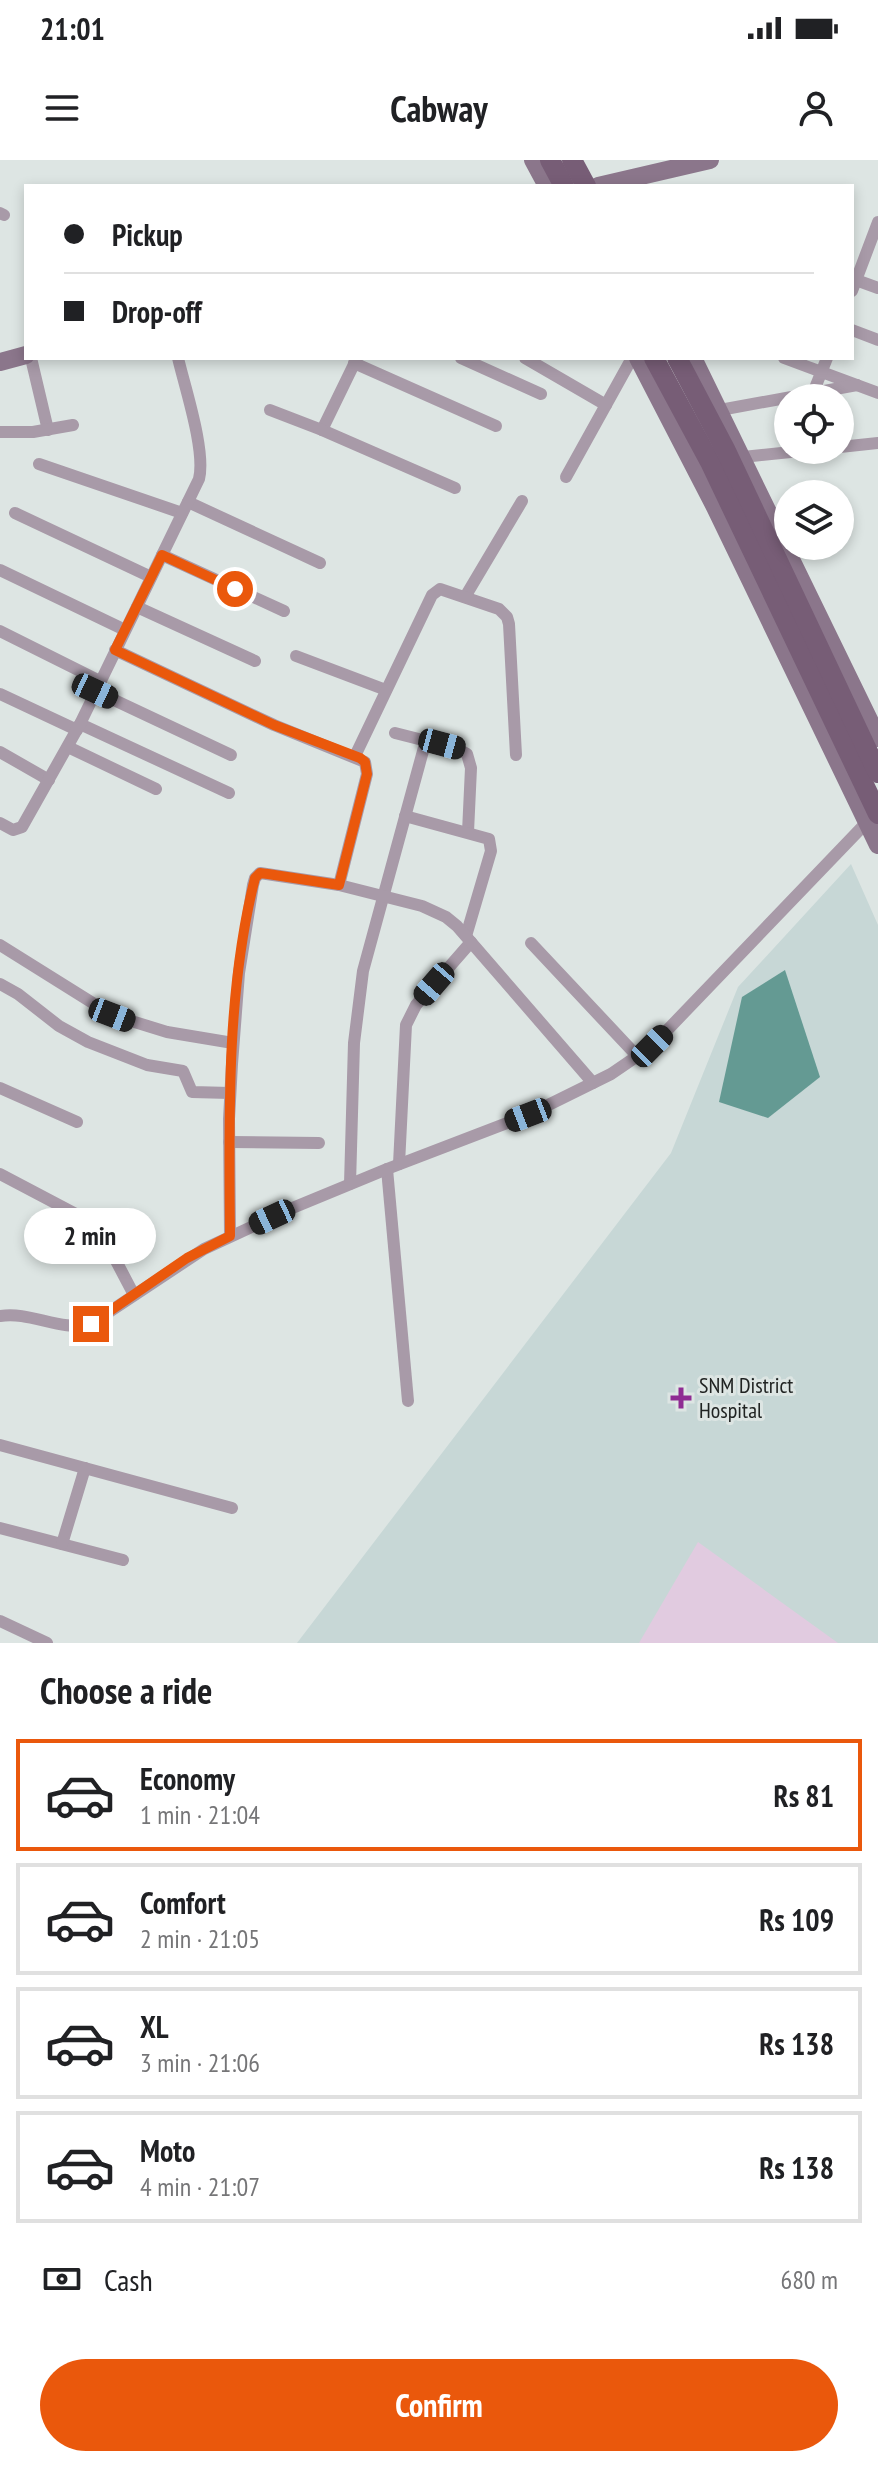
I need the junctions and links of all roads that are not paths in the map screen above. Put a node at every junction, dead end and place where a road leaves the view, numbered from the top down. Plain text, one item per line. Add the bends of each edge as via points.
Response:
1 (533, 160) edge
2 (550, 160) edge
3 (572, 160) edge
4 (583, 160) edge
5 (710, 160) edge
6 (546, 184) edge
7 (563, 184) edge
8 (585, 184) edge
9 (597, 184) edge
10 (607, 184) edge
11 (876, 230) edge
12 (854, 250) edge
13 (866, 254) junction
14 (854, 286) edge
15 (878, 288) edge
16 (854, 331) edge
17 (878, 340) edge
18 (24, 356) edge
19 (31, 360) edge
20 (178, 360) edge
21 (355, 360) edge
22 (465, 360) edge
23 (528, 360) edge
24 (631, 360) edge
25 (639, 360) edge
26 (655, 360) edge
27 (678, 360) edge
28 (694, 360) edge
29 (789, 360) edge
30 (826, 360) edge
31 (0, 362) edge
32 (821, 373) junction
33 (817, 384) edge
34 (857, 385) junction
35 (854, 386) edge
36 (878, 393) edge
37 (541, 394) dead end
38 (774, 400) edge
39 (606, 405) junction
40 (270, 410) dead end
41 (720, 410) junction
42 (73, 425) dead end
43 (496, 426) dead end
44 (48, 430) junction
45 (322, 430) junction
46 (0, 432) edge
47 (878, 443) edge
48 (854, 446) edge
49 (774, 453) edge
50 (726, 457) junction
51 (39, 464) dead end
52 (566, 477) dead end
53 (455, 488) dead end
54 (522, 501) dead end
55 (185, 508) junction
56 (15, 513) dead end
57 (162, 555) junction
58 (320, 563) dead end
59 (0, 570) edge
60 (151, 577) junction
61 (465, 597) junction
62 (137, 607) junction
63 (284, 611) dead end
64 (125, 630) junction
65 (0, 631) edge
66 (115, 650) junction
67 (296, 656) dead end
68 (255, 661) dead end
69 (98, 686) junction
70 (386, 690) junction
71 (0, 694) edge
72 (79, 727) junction
73 (395, 733) dead end
74 (878, 738) edge
75 (426, 740) junction
76 (68, 747) junction
77 (0, 752) edge
78 (231, 755) dead end
79 (516, 755) dead end
80 (355, 756) junction
81 (878, 773) edge
82 (49, 780) junction
83 (156, 789) dead end
84 (229, 793) dead end
85 (405, 816) junction
86 (873, 818) edge
87 (0, 823) edge
88 (468, 832) junction
89 (878, 845) edge
90 (339, 885) junction
91 (382, 895) junction
92 (468, 939) junction
93 (531, 943) dead end
94 (0, 945) edge
95 (0, 984) edge
96 (233, 1043) junction
97 (638, 1057) junction
98 (593, 1083) junction
99 (0, 1088) edge
100 (230, 1093) junction
101 (77, 1122) dead end
102 (229, 1142) junction
103 (319, 1143) dead end
104 (393, 1166) junction
105 (0, 1174) edge
106 (350, 1184) junction
107 (230, 1236) junction
108 (134, 1295) junction
109 (1, 1314) edge
110 (408, 1401) dead end
111 (0, 1445) edge
112 (85, 1468) junction
113 (232, 1508) dead end
114 (0, 1528) edge
115 (62, 1544) junction
116 (123, 1560) dead end
117 (0, 1621) edge
118 (47, 1643) edge

1 - 6 main road
2 - 7 main road
3 - 8 main road
4 - 9 main road
5 - 10 main road
11 - 13 street
12 - 13 street
13 - 14 street
14 - 15 street
16 - 17 street
18 - 31 main road
19 - 44 street
20 - 55 street via 201,462
21 - 43 street
21 - 45 street
22 - 37 street
23 - 39 street
24 - 39 street
25 - 86 main road
26 - 50 main road
27 - 50 main road
28 - 41 main road
29 - 32 street
30 - 32 street
32 - 33 street
32 - 34 street
34 - 35 street
34 - 36 street
38 - 41 street
39 - 52 street
40 - 45 street
41 - 50 main road
42 - 44 street
44 - 46 street
45 - 53 street
47 - 48 street
49 - 50 street
50 - 74 main road
50 - 81 main road
50 - 86 main road
51 - 55 street
54 - 61 street
55 - 57 street
55 - 58 street
56 - 60 street
57 - 60 street
57 - 63 street
59 - 64 street
60 - 62 street
61 - 70 street via 435,591
61 - 79 street via 507,617
62 - 64 street
62 - 68 street
64 - 66 street
65 - 69 street
66 - 69 street
66 - 80 street via 274,725
67 - 70 street
69 - 72 street
69 - 78 street
70 - 80 street
71 - 72 street
72 - 76 street
72 - 84 street
73 - 75 street
75 - 85 street
75 - 88 street via 467,754
76 - 82 street
76 - 83 street
77 - 82 street
80 - 90 street via 365,762 367,774
82 - 87 street via 22,827 13,830
85 - 88 street
85 - 91 street
86 - 89 main road
86 - 97 street
88 - 92 street via 491,844
90 - 91 street
90 - 96 street via 260,873 255,878
91 - 92 street via 436,911
91 - 106 street via 358,1006
92 - 98 street
92 - 104 street via 406,1025
93 - 97 street
94 - 96 street via 112,1015 159,1031
95 - 100 street via 88,1042 147,1065 183,1071 192,1092
96 - 100 street
97 - 98 street
98 - 104 street via 528,1115
99 - 101 street
100 - 102 street
102 - 103 street
102 - 107 street
104 - 106 street
104 - 110 street
105 - 108 street via 93,1223
106 - 107 street
107 - 108 street
108 - 109 street via 79,1327
111 - 112 street
112 - 113 street
112 - 115 street
114 - 115 street
115 - 116 street
117 - 118 street

